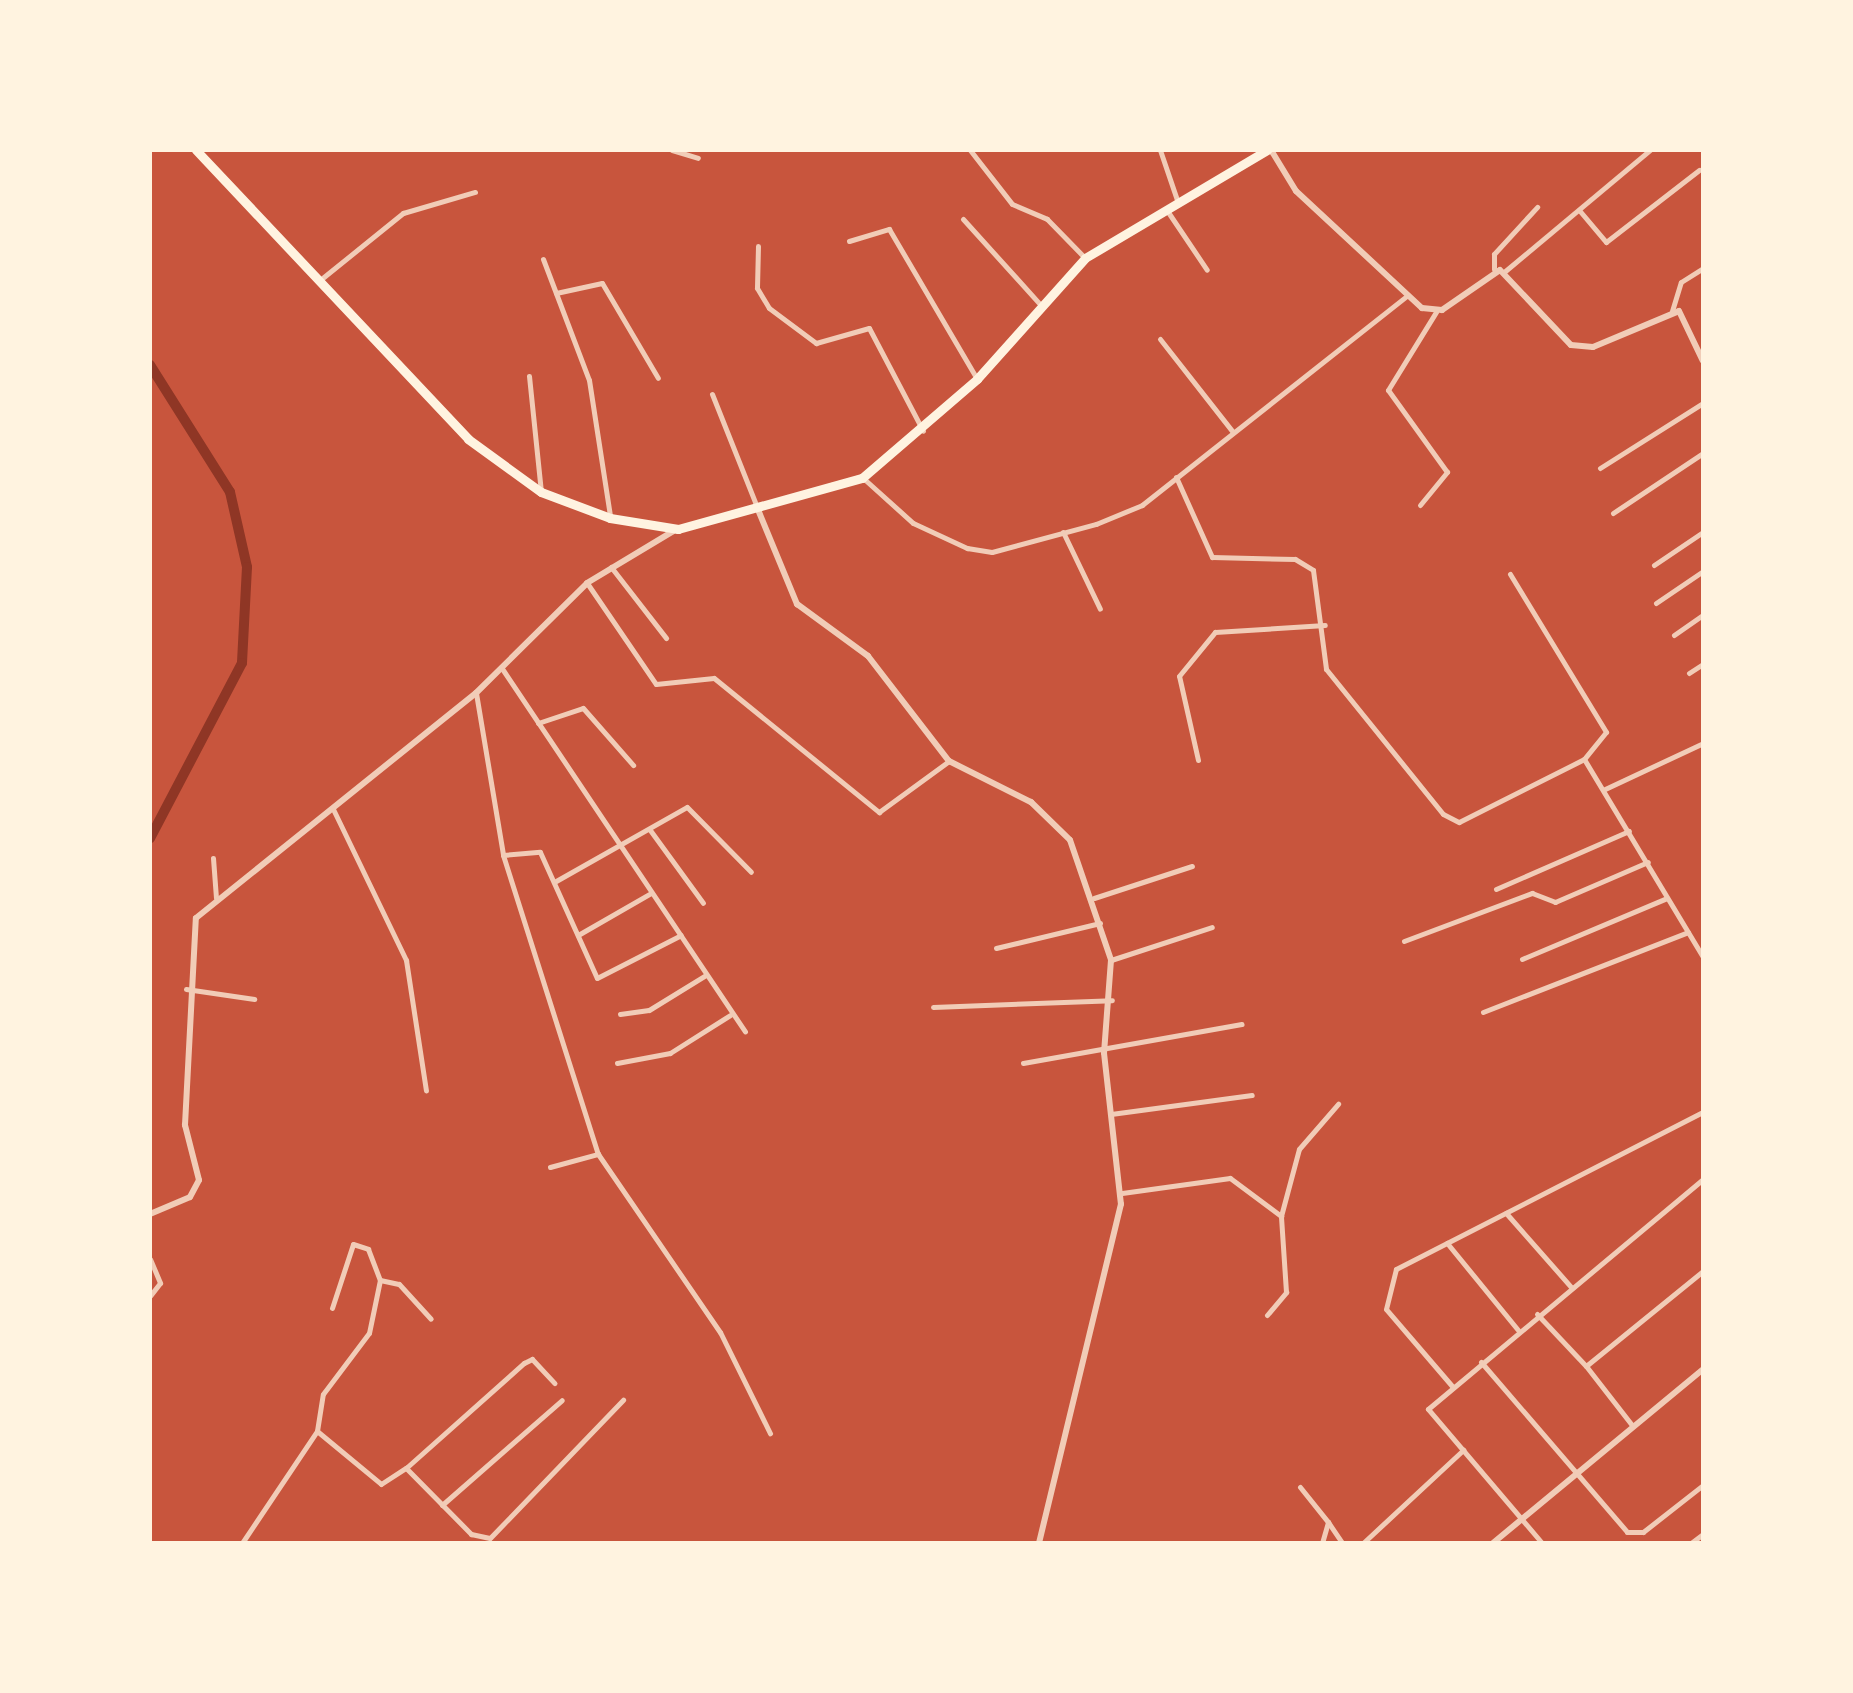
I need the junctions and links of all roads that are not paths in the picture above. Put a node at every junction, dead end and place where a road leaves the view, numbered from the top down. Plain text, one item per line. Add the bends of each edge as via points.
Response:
1 (196, 150) edge
2 (672, 150) edge
3 (970, 150) edge
4 (1160, 150) edge
5 (1269, 150) edge
6 (1650, 150) edge
7 (698, 158) dead end
8 (1699, 170) dead end
9 (475, 192) dead end
10 (1176, 200) junction
11 (1164, 207) junction
12 (1536, 208) dead end
13 (1579, 210) junction
14 (963, 219) dead end
15 (849, 241) dead end
16 (758, 246) dead end
17 (1086, 258) junction
18 (543, 259) dead end
19 (1703, 268) edge
20 (1208, 270) dead end
21 (1494, 270) junction
22 (1504, 272) junction
23 (318, 282) junction
24 (556, 293) junction
25 (1407, 296) junction
26 (1038, 303) junction
27 (1672, 311) junction
28 (1436, 312) junction
29 (1160, 339) dead end
30 (1703, 361) edge
31 (529, 376) dead end
32 (658, 378) dead end
33 (977, 379) junction
34 (712, 394) dead end
35 (1703, 402) edge
36 (923, 431) junction
37 (1234, 432) junction
38 (1703, 453) edge
39 (1600, 468) dead end
40 (1176, 477) junction
41 (862, 478) junction
42 (541, 492) junction
43 (1420, 505) dead end
44 (759, 512) junction
45 (1613, 513) dead end
46 (610, 518) junction
47 (678, 529) junction
48 (1063, 532) junction
49 (1703, 532) edge
50 (1654, 564) dead end
51 (611, 568) junction
52 (1703, 571) edge
53 (1510, 574) dead end
54 (586, 583) junction
55 (1656, 603) dead end
56 (1100, 609) dead end
57 (1703, 615) edge
58 (1325, 625) junction
59 (1674, 635) dead end
60 (666, 638) dead end
61 (1703, 664) edge
62 (504, 670) junction
63 (1689, 673) dead end
64 (476, 693) junction
65 (538, 723) junction
66 (1703, 743) edge
67 (1584, 759) junction
68 (1198, 760) dead end
69 (949, 762) junction
70 (634, 765) dead end
71 (1606, 789) junction
72 (333, 809) junction
73 (650, 830) junction
74 (1630, 830) junction
75 (619, 846) junction
76 (503, 856) junction
77 (213, 858) dead end
78 (1648, 862) junction
79 (1192, 866) dead end
80 (751, 872) dead end
81 (556, 881) junction
82 (1496, 889) dead end
83 (651, 893) junction
84 (1668, 897) junction
85 (216, 898) junction
86 (1094, 898) junction
87 (704, 903) dead end
88 (1101, 923) junction
89 (1212, 928) dead end
90 (1688, 932) junction
91 (578, 935) junction
92 (681, 935) junction
93 (1404, 941) dead end
94 (996, 948) dead end
95 (1703, 956) edge
96 (1522, 959) dead end
97 (1111, 960) junction
98 (706, 975) junction
99 (186, 989) junction
100 (254, 999) dead end
101 (1112, 1000) junction
102 (933, 1006) dead end
103 (1482, 1012) dead end
104 (620, 1014) dead end
105 (730, 1015) junction
106 (1242, 1024) dead end
107 (745, 1032) dead end
108 (1104, 1053) junction
109 (617, 1063) dead end
110 (1023, 1063) dead end
111 (426, 1090) dead end
112 (1252, 1096) dead end
113 (1338, 1104) dead end
114 (1703, 1112) edge
115 (1111, 1114) junction
116 (598, 1154) junction
117 (550, 1168) dead end
118 (1703, 1179) edge
119 (1122, 1193) junction
120 (1506, 1213) junction
121 (150, 1214) edge
122 (1281, 1216) junction
123 (1447, 1243) junction
124 (150, 1259) edge
125 (1703, 1272) edge
126 (380, 1280) junction
127 (1571, 1287) junction
128 (150, 1296) edge
129 (332, 1308) dead end
130 (1537, 1314) junction
131 (1267, 1315) dead end
132 (431, 1318) dead end
133 (1518, 1330) junction
134 (1481, 1362) junction
135 (1586, 1366) junction
136 (1703, 1368) edge
137 (554, 1383) dead end
138 (1452, 1386) junction
139 (562, 1400) dead end
140 (623, 1400) dead end
141 (1632, 1425) junction
142 (317, 1431) junction
143 (770, 1434) dead end
144 (1462, 1450) junction
145 (406, 1468) junction
146 (1578, 1471) junction
147 (1703, 1485) edge
148 (1300, 1487) dead end
149 (442, 1504) junction
150 (1520, 1518) junction
151 (1328, 1522) junction
152 (1703, 1534) edge
153 (242, 1543) edge
154 (1039, 1543) edge
155 (1322, 1543) edge
156 (1342, 1543) edge
157 (1363, 1543) edge
158 (1493, 1543) edge
159 (1542, 1543) edge
160 (1691, 1543) edge

1 - 23 main road
2 - 7 street
3 - 17 street via 1012,204 1047,219
4 - 10 street
5 - 10 main road
5 - 25 street via 1296,190
6 - 13 street
8 - 13 street via 1606,242
9 - 23 street via 403,213
10 - 11 main road
11 - 17 main road
11 - 20 street
12 - 21 street via 1494,254
13 - 22 street
14 - 26 street
15 - 33 street via 889,229
16 - 36 street via 756,288 769,308 816,344 868,328
17 - 26 main road
18 - 24 street
19 - 27 street via 1681,282
21 - 22 street
21 - 28 street
22 - 27 street via 1576,348
23 - 42 main road via 468,439
24 - 32 street via 602,283
24 - 46 street via 589,380
25 - 28 street
25 - 37 street
26 - 33 main road
27 - 30 street via 1688,316
28 - 43 street via 1388,390 1447,472
29 - 37 street
31 - 42 street
33 - 36 main road
34 - 44 street
35 - 39 street
36 - 41 main road
37 - 40 street
38 - 45 street
40 - 48 street via 1142,505
40 - 58 street via 1212,557 1303,562
41 - 44 main road
41 - 48 street via 913,524 966,548 992,552
42 - 46 main road
44 - 47 main road
44 - 69 street via 797,604 868,656
46 - 47 main road
47 - 51 street
48 - 56 street
49 - 50 street
51 - 54 street
51 - 60 street
52 - 55 street
53 - 67 street via 1606,732 1603,746
54 - 62 street
54 - 69 street via 656,684 714,678 879,812
57 - 59 street
58 - 67 street via 1326,669 1451,821
58 - 68 street via 1215,632 1179,676
61 - 63 street
62 - 64 street
62 - 65 street
64 - 72 street
64 - 76 street
65 - 70 street via 583,708
65 - 75 street
66 - 71 street
67 - 71 street
69 - 86 street via 1031,802 1062,830
71 - 74 street
72 - 85 street
72 - 111 street via 406,960
73 - 75 street
73 - 80 street via 693,809
73 - 87 street
74 - 78 street
74 - 82 street
75 - 81 street
75 - 83 street
76 - 81 street via 532,847
76 - 116 street
77 - 85 street
78 - 84 street
78 - 93 street via 1555,902 1532,894
79 - 86 street
81 - 91 street
83 - 91 street
83 - 92 street
84 - 90 street
84 - 96 street
85 - 99 street via 189,938
86 - 88 street
88 - 94 street
88 - 97 street
89 - 97 street
90 - 95 street
90 - 103 street
91 - 92 street via 600,980
92 - 98 street
97 - 101 street
98 - 104 street via 649,1010
98 - 105 street
99 - 100 street
99 - 121 street via 186,1125 199,1180 190,1198
101 - 102 street
101 - 108 street
105 - 107 street
105 - 109 street via 670,1052
106 - 108 street
108 - 110 street
108 - 115 street
112 - 115 street
113 - 122 street via 1306,1135
114 - 120 street
115 - 119 street
116 - 117 street
116 - 143 street via 720,1332
118 - 127 street
119 - 122 street via 1230,1178
119 - 154 street
120 - 123 street
120 - 127 street
122 - 131 street via 1286,1292
123 - 133 street
123 - 138 street via 1396,1269 1383,1302
124 - 128 street via 160,1282
125 - 135 street
126 - 129 street via 368,1249 353,1244
126 - 132 street via 400,1284
126 - 142 street via 369,1333 323,1394
127 - 130 street
130 - 133 street
130 - 135 street
133 - 134 street
134 - 138 street
134 - 146 street
135 - 141 street
136 - 141 street
137 - 145 street via 532,1359 524,1363
138 - 144 street via 1428,1409
139 - 149 street
140 - 149 street via 490,1538 471,1534
141 - 146 street
142 - 145 street via 381,1484
142 - 153 street
144 - 150 street
144 - 157 street
145 - 149 street
146 - 147 street via 1635,1535
146 - 150 street
148 - 151 street
150 - 158 street
150 - 159 street
151 - 155 street
151 - 156 street
152 - 160 street

